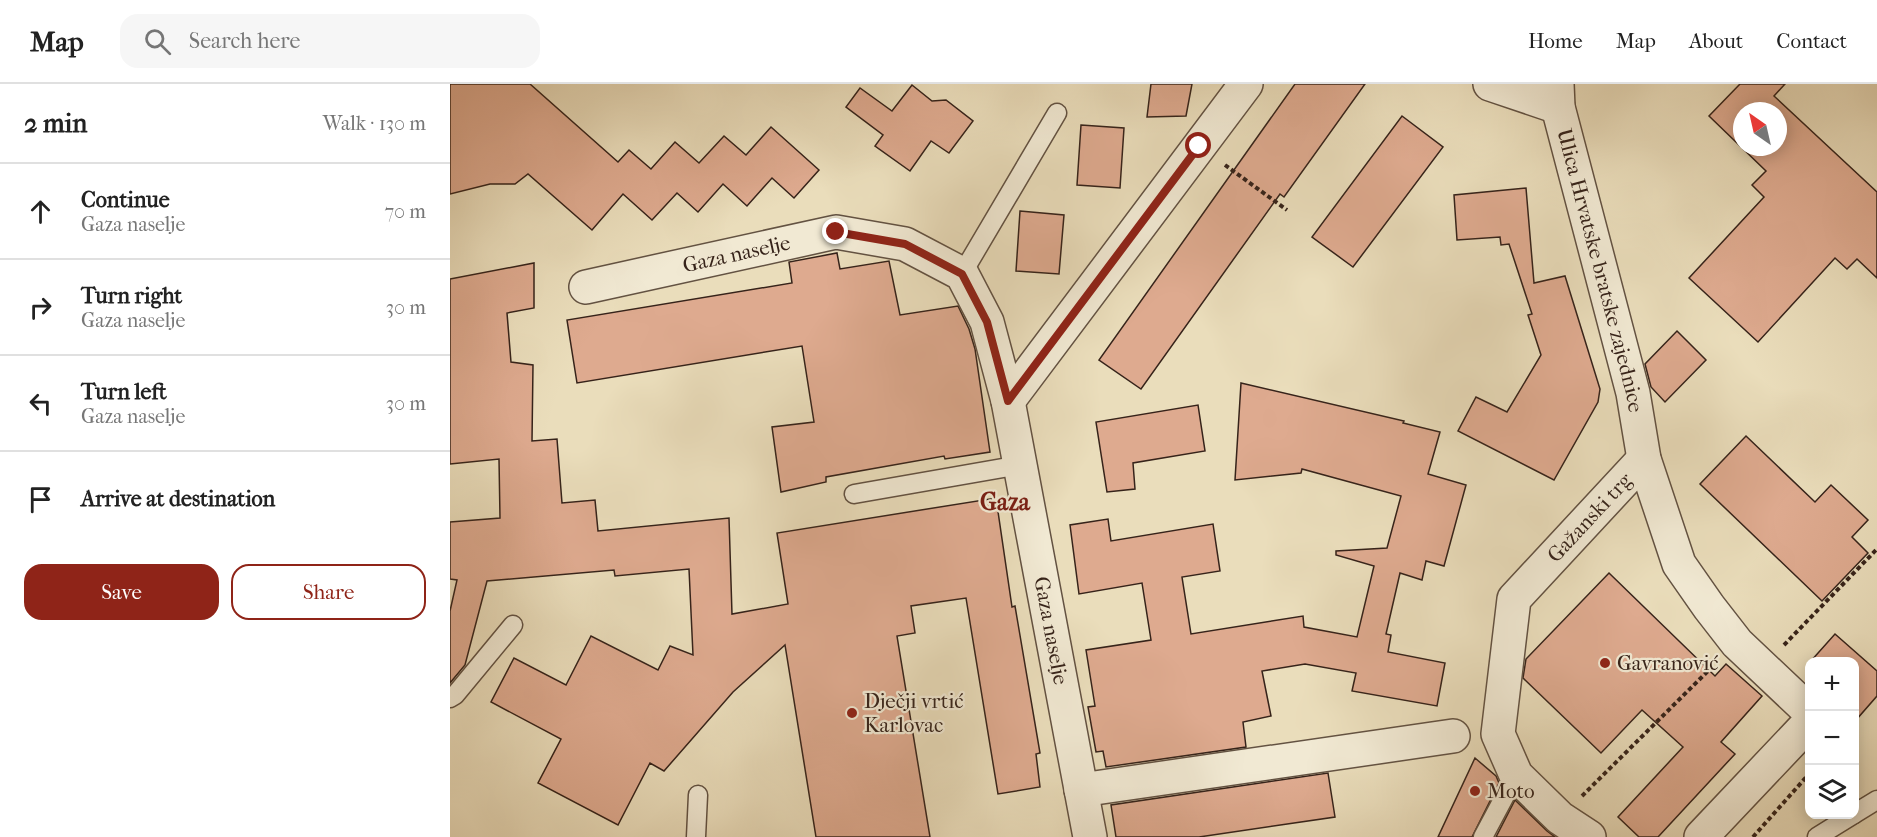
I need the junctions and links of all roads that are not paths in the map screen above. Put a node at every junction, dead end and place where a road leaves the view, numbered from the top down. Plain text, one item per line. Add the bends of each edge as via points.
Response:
1 (1246, 84) edge
2 (1490, 84) edge
3 (1557, 95) edge
4 (1057, 112) dead end
5 (962, 274) junction
6 (585, 287) dead end
7 (1008, 401) junction
8 (1644, 459) junction
9 (1020, 465) junction
10 (854, 494) dead end
11 (513, 625) dead end
12 (450, 698) edge
13 (1808, 711) edge
14 (1805, 727) edge
15 (1453, 736) dead end
16 (1516, 774) junction
17 (1081, 790) junction
18 (698, 795) dead end
19 (1877, 800) edge
20 (1859, 811) edge
21 (1846, 819) edge
22 (696, 837) edge
23 (1090, 837) edge
24 (1483, 837) edge
25 (1589, 837) edge
26 (1701, 837) edge
27 (1817, 837) edge

1 - 7 street
2 - 3 street
3 - 8 street, Ulica Hrvatske bratske zajednice via 1633,393
4 - 5 lane
5 - 6 street, Gaza naselje via 905,244 836,232
5 - 7 street, Gaza naselje via 987,322
7 - 9 street, Gaza naselje
8 - 13 street, Gažanski trg via 1679,564 1737,643
8 - 16 street, Gažanski trg via 1514,599 1498,734
9 - 10 lane
9 - 17 street, Gaza naselje
11 - 12 lane
14 - 26 street
15 - 17 street
16 - 24 lane
16 - 25 street, Gažanski trg via 1560,818
17 - 23 street, Gaza naselje
18 - 22 lane
19 - 20 lane
21 - 27 lane

